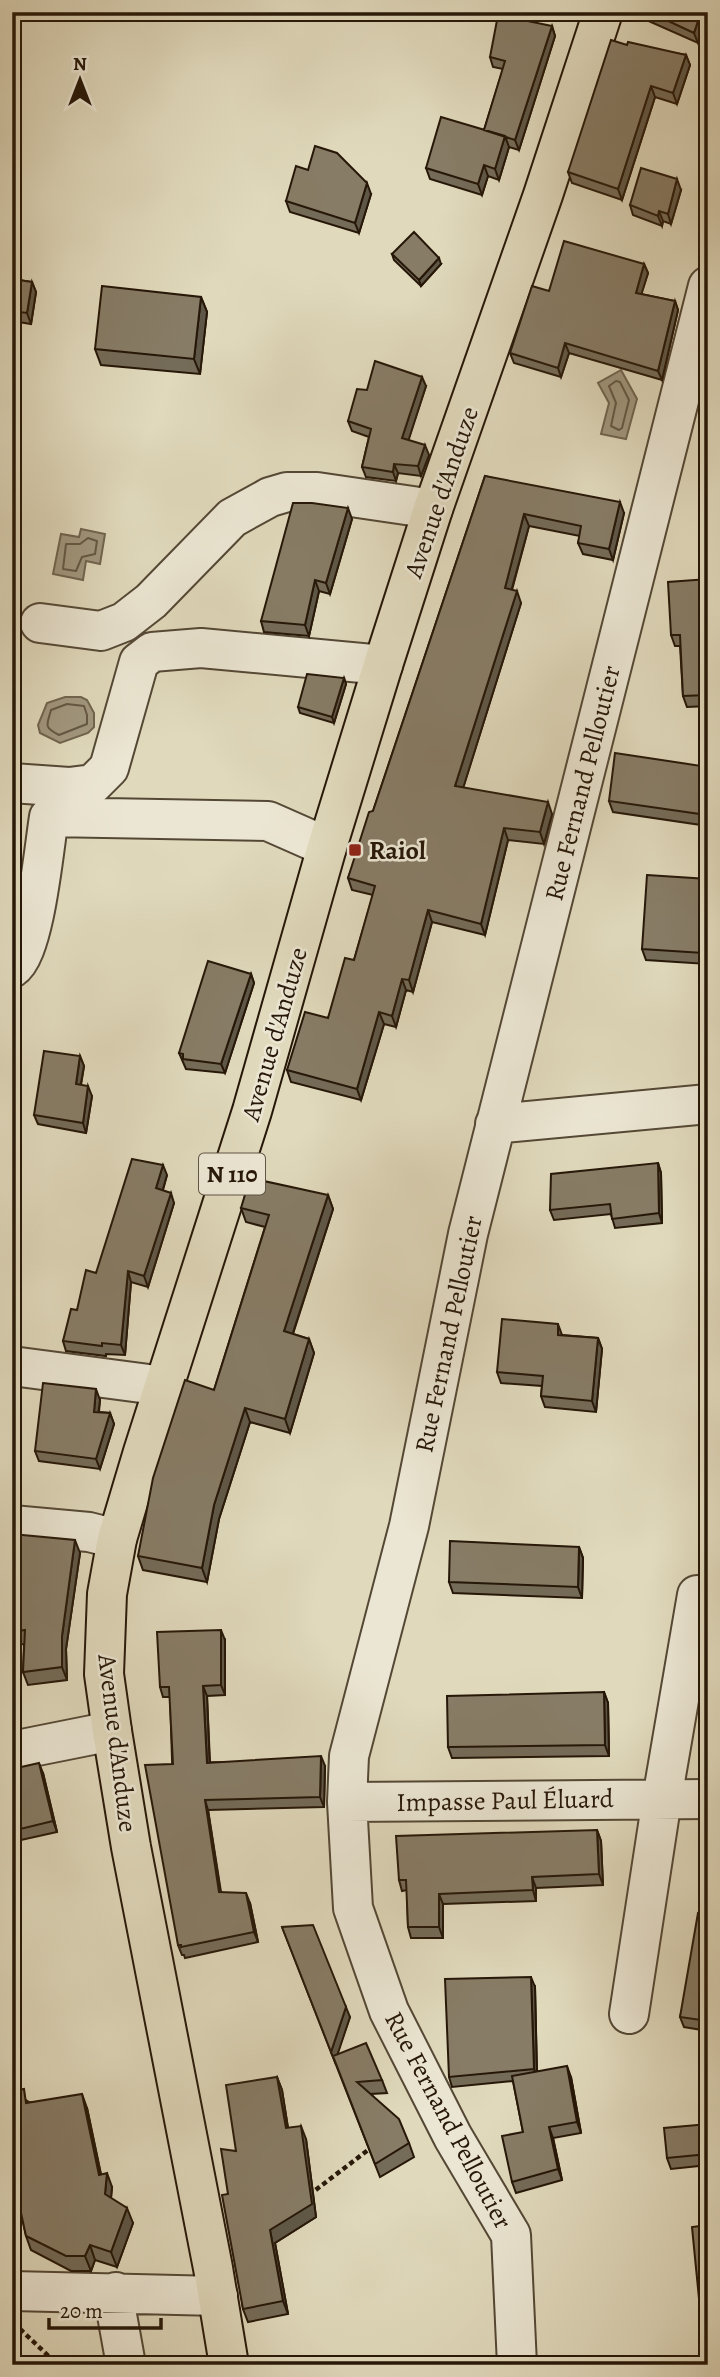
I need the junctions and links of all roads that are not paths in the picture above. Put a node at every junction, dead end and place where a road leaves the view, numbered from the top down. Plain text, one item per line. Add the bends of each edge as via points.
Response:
1 (603, 12) edge
2 (708, 286) edge
3 (433, 509) junction
4 (40, 623) dead end
5 (383, 665) junction
6 (12, 783) edge
7 (327, 846) junction
8 (12, 968) edge
9 (708, 1104) edge
10 (495, 1124) junction
11 (12, 1366) edge
12 (164, 1386) junction
13 (12, 1524) edge
14 (117, 1539) junction
15 (697, 1595) dead end
16 (112, 1731) junction
17 (12, 1751) edge
18 (662, 1799) junction
19 (708, 1799) edge
20 (347, 1802) junction
21 (629, 2014) dead end
22 (12, 2291) edge
23 (116, 2292) junction
24 (218, 2295) junction
25 (126, 2365) edge
26 (229, 2365) edge
27 (517, 2365) edge

1 - 3 main road, Avenue d'Anduze / N 110
2 - 10 street, Rue Fernand Pelloutier
3 - 4 street via 287,492 232,517 151,601 124,622 101,631
3 - 5 main road, Avenue d'Anduze / N 110
5 - 6 street via 201,648 152,652 139,662 109,768 93,784 69,788
5 - 7 main road, Avenue d'Anduze / N 110
7 - 8 street via 268,821 49,817 30,937 19,963
7 - 12 main road, Avenue d'Anduze / N 110 via 252,1111
9 - 10 street
10 - 20 street, Rue Fernand Pelloutier via 409,1526 349,1756
11 - 12 street
12 - 14 main road, Avenue d'Anduze / N 110
13 - 14 street
14 - 16 main road, Avenue d'Anduze / N 110 via 107,1594 104,1674
15 - 18 street
16 - 17 street
16 - 24 main road, Avenue d'Anduze / N 110
18 - 19 street, Impasse Paul Éluard
18 - 20 street, Impasse Paul Éluard
18 - 21 street
20 - 27 street, Rue Fernand Pelloutier via 353,1908 389,2011 453,2137 511,2235
22 - 23 street
23 - 24 street
23 - 25 street
24 - 26 main road, Avenue d'Anduze / N 110

